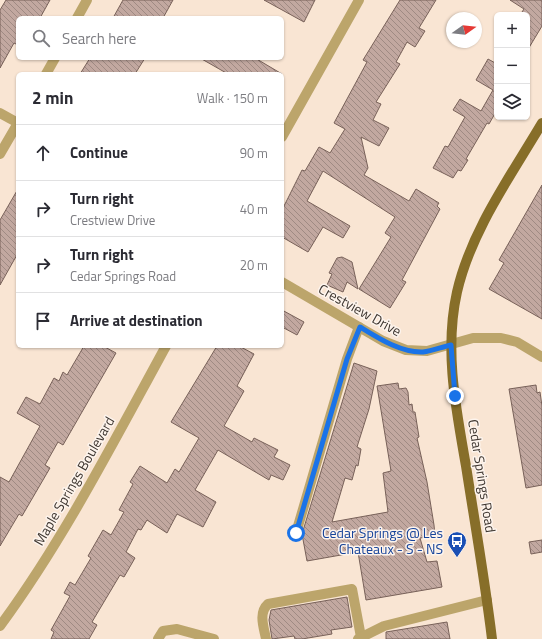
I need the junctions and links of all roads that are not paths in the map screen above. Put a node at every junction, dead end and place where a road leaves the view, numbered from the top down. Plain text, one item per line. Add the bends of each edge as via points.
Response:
1 (87, 0) edge
2 (359, 0) edge
3 (78, 16) edge
4 (54, 60) edge
5 (47, 72) edge
6 (0, 113) edge
7 (16, 122) edge
8 (542, 123) edge
9 (16, 126) edge
10 (284, 133) edge
11 (0, 154) edge
12 (284, 283) edge
13 (360, 327) junction
14 (451, 345) junction
15 (165, 348) edge
16 (542, 357) edge
17 (296, 533) dead end
18 (487, 600) junction
19 (0, 626) edge
20 (359, 638) edge
21 (158, 639) edge
22 (214, 639) edge
23 (266, 639) edge
24 (492, 639) edge

1 - 3 street
2 - 10 street
4 - 5 street
6 - 7 street
8 - 14 main road, Cedar Springs Road via 475,240 457,292
9 - 11 street
12 - 13 street, Crestview Drive
13 - 14 street, Crestview Drive via 383,341 406,350 422,352
13 - 17 street via 347,359
14 - 16 street, Crestview Drive via 480,337 501,338 517,342
14 - 18 main road, Cedar Springs Road via 455,396
15 - 19 street, Maple Springs Boulevard via 92,480 24,594
18 - 20 street via 384,626
18 - 24 main road, Cedar Springs Road
20 - 23 street via 352,589 268,604 264,608 262,619
21 - 22 street via 163,631 177,629

